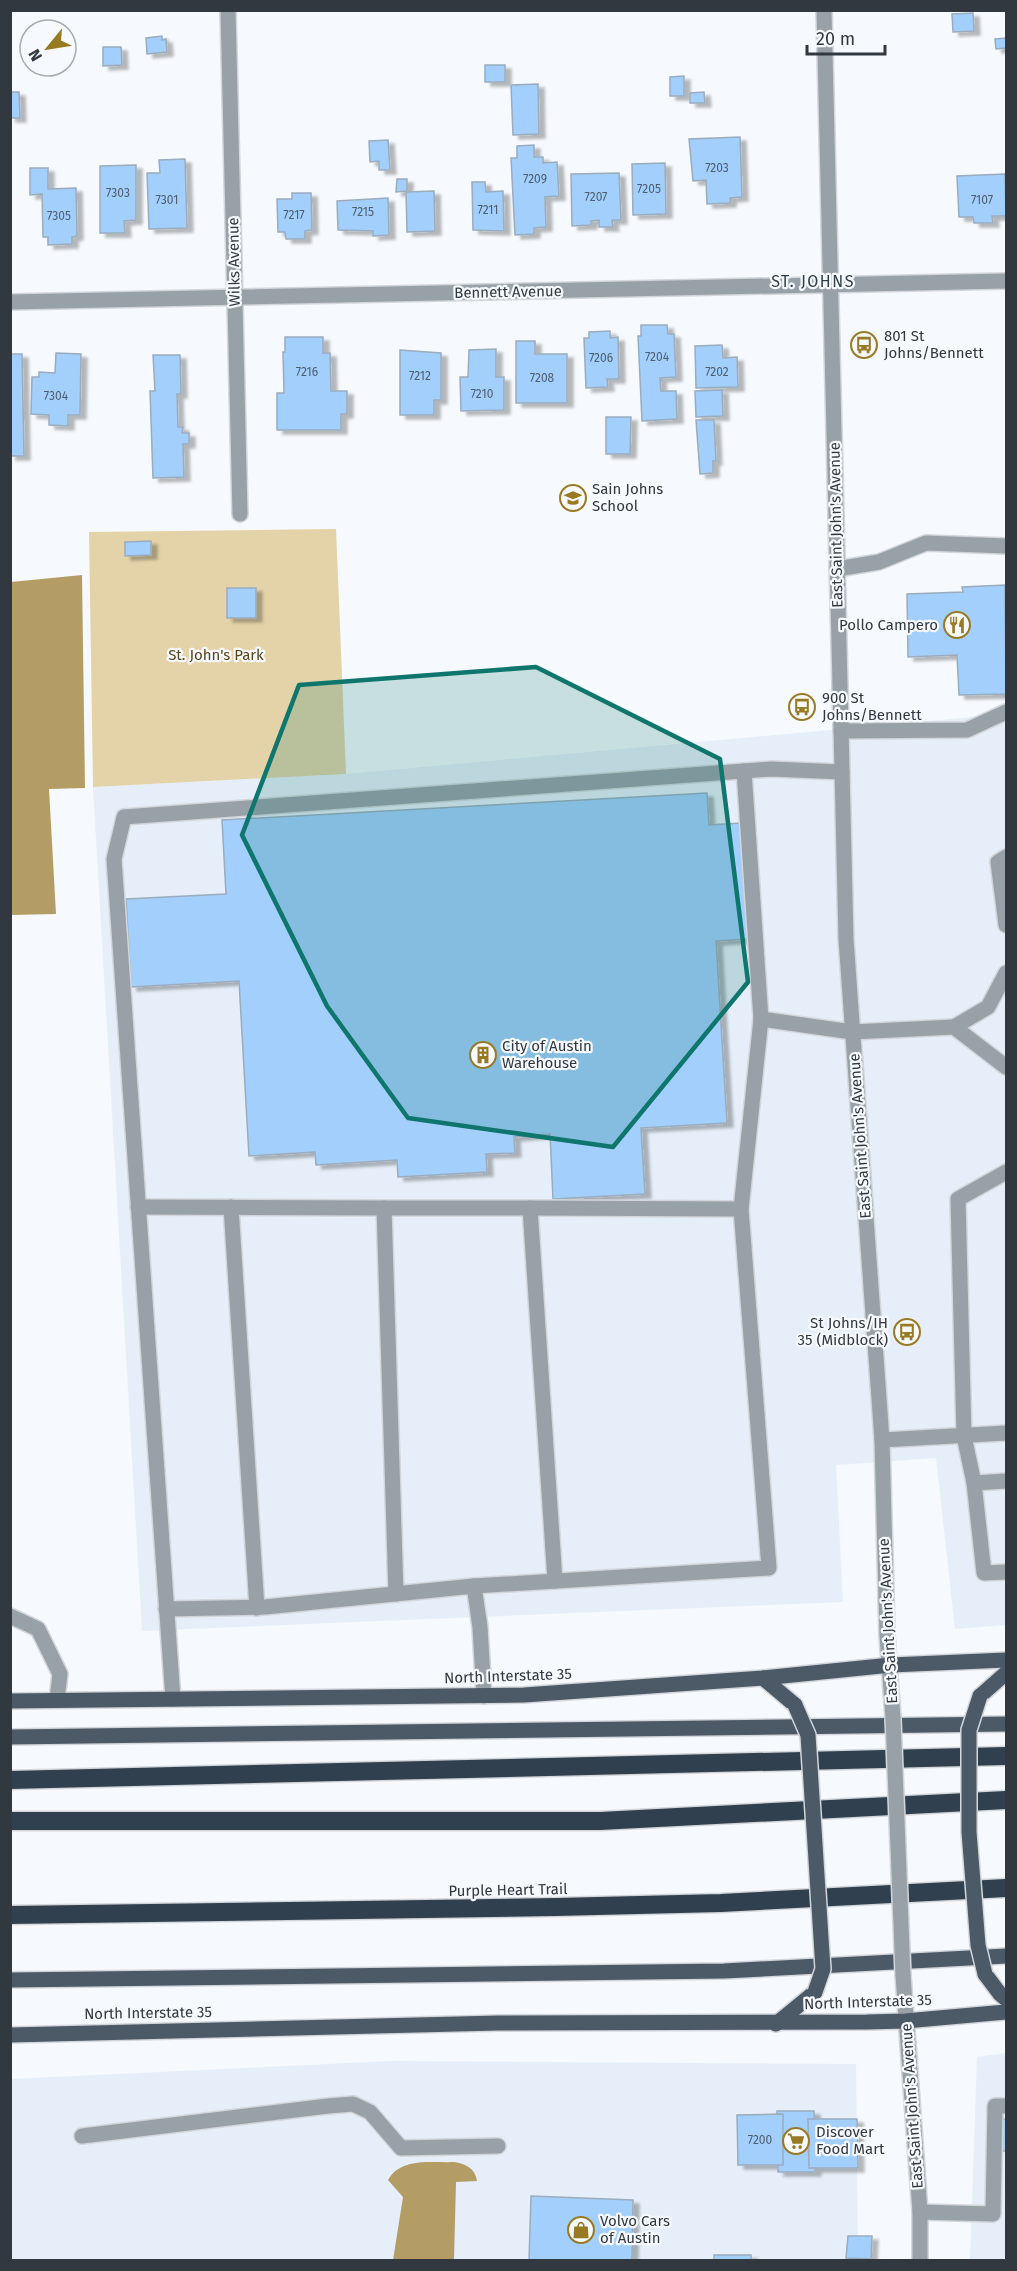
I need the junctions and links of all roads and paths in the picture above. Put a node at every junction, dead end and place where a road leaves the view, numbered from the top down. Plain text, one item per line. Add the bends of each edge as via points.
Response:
1 (228, 10) edge
2 (824, 10) edge
3 (1006, 281) edge
4 (830, 285) junction
5 (235, 297) junction
6 (10, 302) edge
7 (240, 514) dead end
8 (1006, 546) edge
9 (837, 569) junction
10 (1006, 712) edge
11 (841, 731) junction
12 (744, 771) junction
13 (842, 772) junction
14 (1006, 857) edge
15 (1006, 925) edge
16 (1006, 973) edge
17 (761, 1019) junction
18 (954, 1027) junction
19 (852, 1032) junction
20 (1006, 1067) edge
21 (1006, 1172) edge
22 (138, 1207) junction
23 (231, 1207) junction
24 (384, 1208) junction
25 (530, 1208) junction
26 (741, 1209) junction
27 (1006, 1433) edge
28 (964, 1436) junction
29 (882, 1440) junction
30 (1006, 1481) edge
31 (974, 1484) junction
32 (1006, 1572) edge
33 (555, 1581) junction
34 (474, 1586) junction
35 (396, 1594) junction
36 (257, 1608) junction
37 (166, 1609) junction
38 (10, 1616) edge
39 (1006, 1660) edge
40 (891, 1665) junction
41 (1006, 1673) edge
42 (763, 1678) junction
43 (484, 1696) junction
44 (173, 1699) junction
45 (57, 1700) junction
46 (10, 1701) edge
47 (1006, 1724) edge
48 (10, 1737) edge
49 (1006, 1756) edge
50 (10, 1780) edge
51 (1006, 1800) edge
52 (10, 1821) edge
53 (1006, 1888) edge
54 (10, 1915) edge
55 (1006, 1956) edge
56 (10, 1980) edge
57 (1006, 1999) edge
58 (1006, 2012) edge
59 (905, 2021) junction
60 (776, 2024) junction
61 (10, 2035) edge
62 (1006, 2106) edge
63 (82, 2136) dead end
64 (498, 2146) dead end
65 (1000, 2164) edge
66 (920, 2212) junction
67 (920, 2260) edge

1 - 5 street, Wilks Avenue
2 - 4 street, East Saint John's Avenue
3 - 4 street, Bennett Avenue
4 - 5 street, Bennett Avenue
4 - 9 street, East Saint John's Avenue
5 - 6 street, Bennett Avenue
5 - 7 street, Wilks Avenue
8 - 9 street via 926,543 879,562
9 - 11 street, East Saint John's Avenue
10 - 11 street via 967,730
11 - 13 street, East Saint John's Avenue
12 - 13 street
12 - 17 street
12 - 22 street via 124,817 114,859
13 - 19 street, East Saint John's Avenue
14 - 15 street via 998,862
16 - 18 street via 988,1007
17 - 19 street
17 - 26 street
18 - 19 street
18 - 20 street
19 - 29 street, East Saint John's Avenue
21 - 28 street via 958,1199
22 - 23 street
22 - 37 street
23 - 24 street
23 - 36 street
24 - 25 street
24 - 35 street
25 - 26 street
25 - 33 street
26 - 33 street via 769,1568
27 - 28 street
28 - 29 street
28 - 31 street
29 - 40 street, East Saint John's Avenue
30 - 31 street
31 - 32 street via 984,1573
33 - 34 street
34 - 35 street
34 - 43 street
35 - 36 street
36 - 37 street
37 - 44 street
38 - 45 street via 38,1629 60,1674
39 - 40 main road, North Interstate 35
40 - 42 main road, North Interstate 35
40 - 59 street, East Saint John's Avenue, bridge
41 - 57 main road, bridge via 980,1696 969,1730 969,1832 978,1945 985,1974
42 - 43 main road, North Interstate 35
42 - 60 main road, bridge via 795,1705 808,1735 822,1969 814,1992
43 - 44 main road, North Interstate 35
44 - 45 main road, North Interstate 35
45 - 46 main road, North Interstate 35
47 - 48 main road
49 - 50 highway
51 - 52 highway via 600,1821
53 - 54 highway, Purple Heart Trail via 556,1908
55 - 56 main road via 724,1971
58 - 59 main road, North Interstate 35
59 - 60 main road, North Interstate 35
59 - 66 street, East Saint John's Avenue
60 - 61 main road, North Interstate 35 via 498,2023
62 - 65 street via 995,2106
63 - 64 street via 353,2104 369,2112 401,2148
65 - 66 street via 993,2214
66 - 67 street, East Saint John's Avenue

